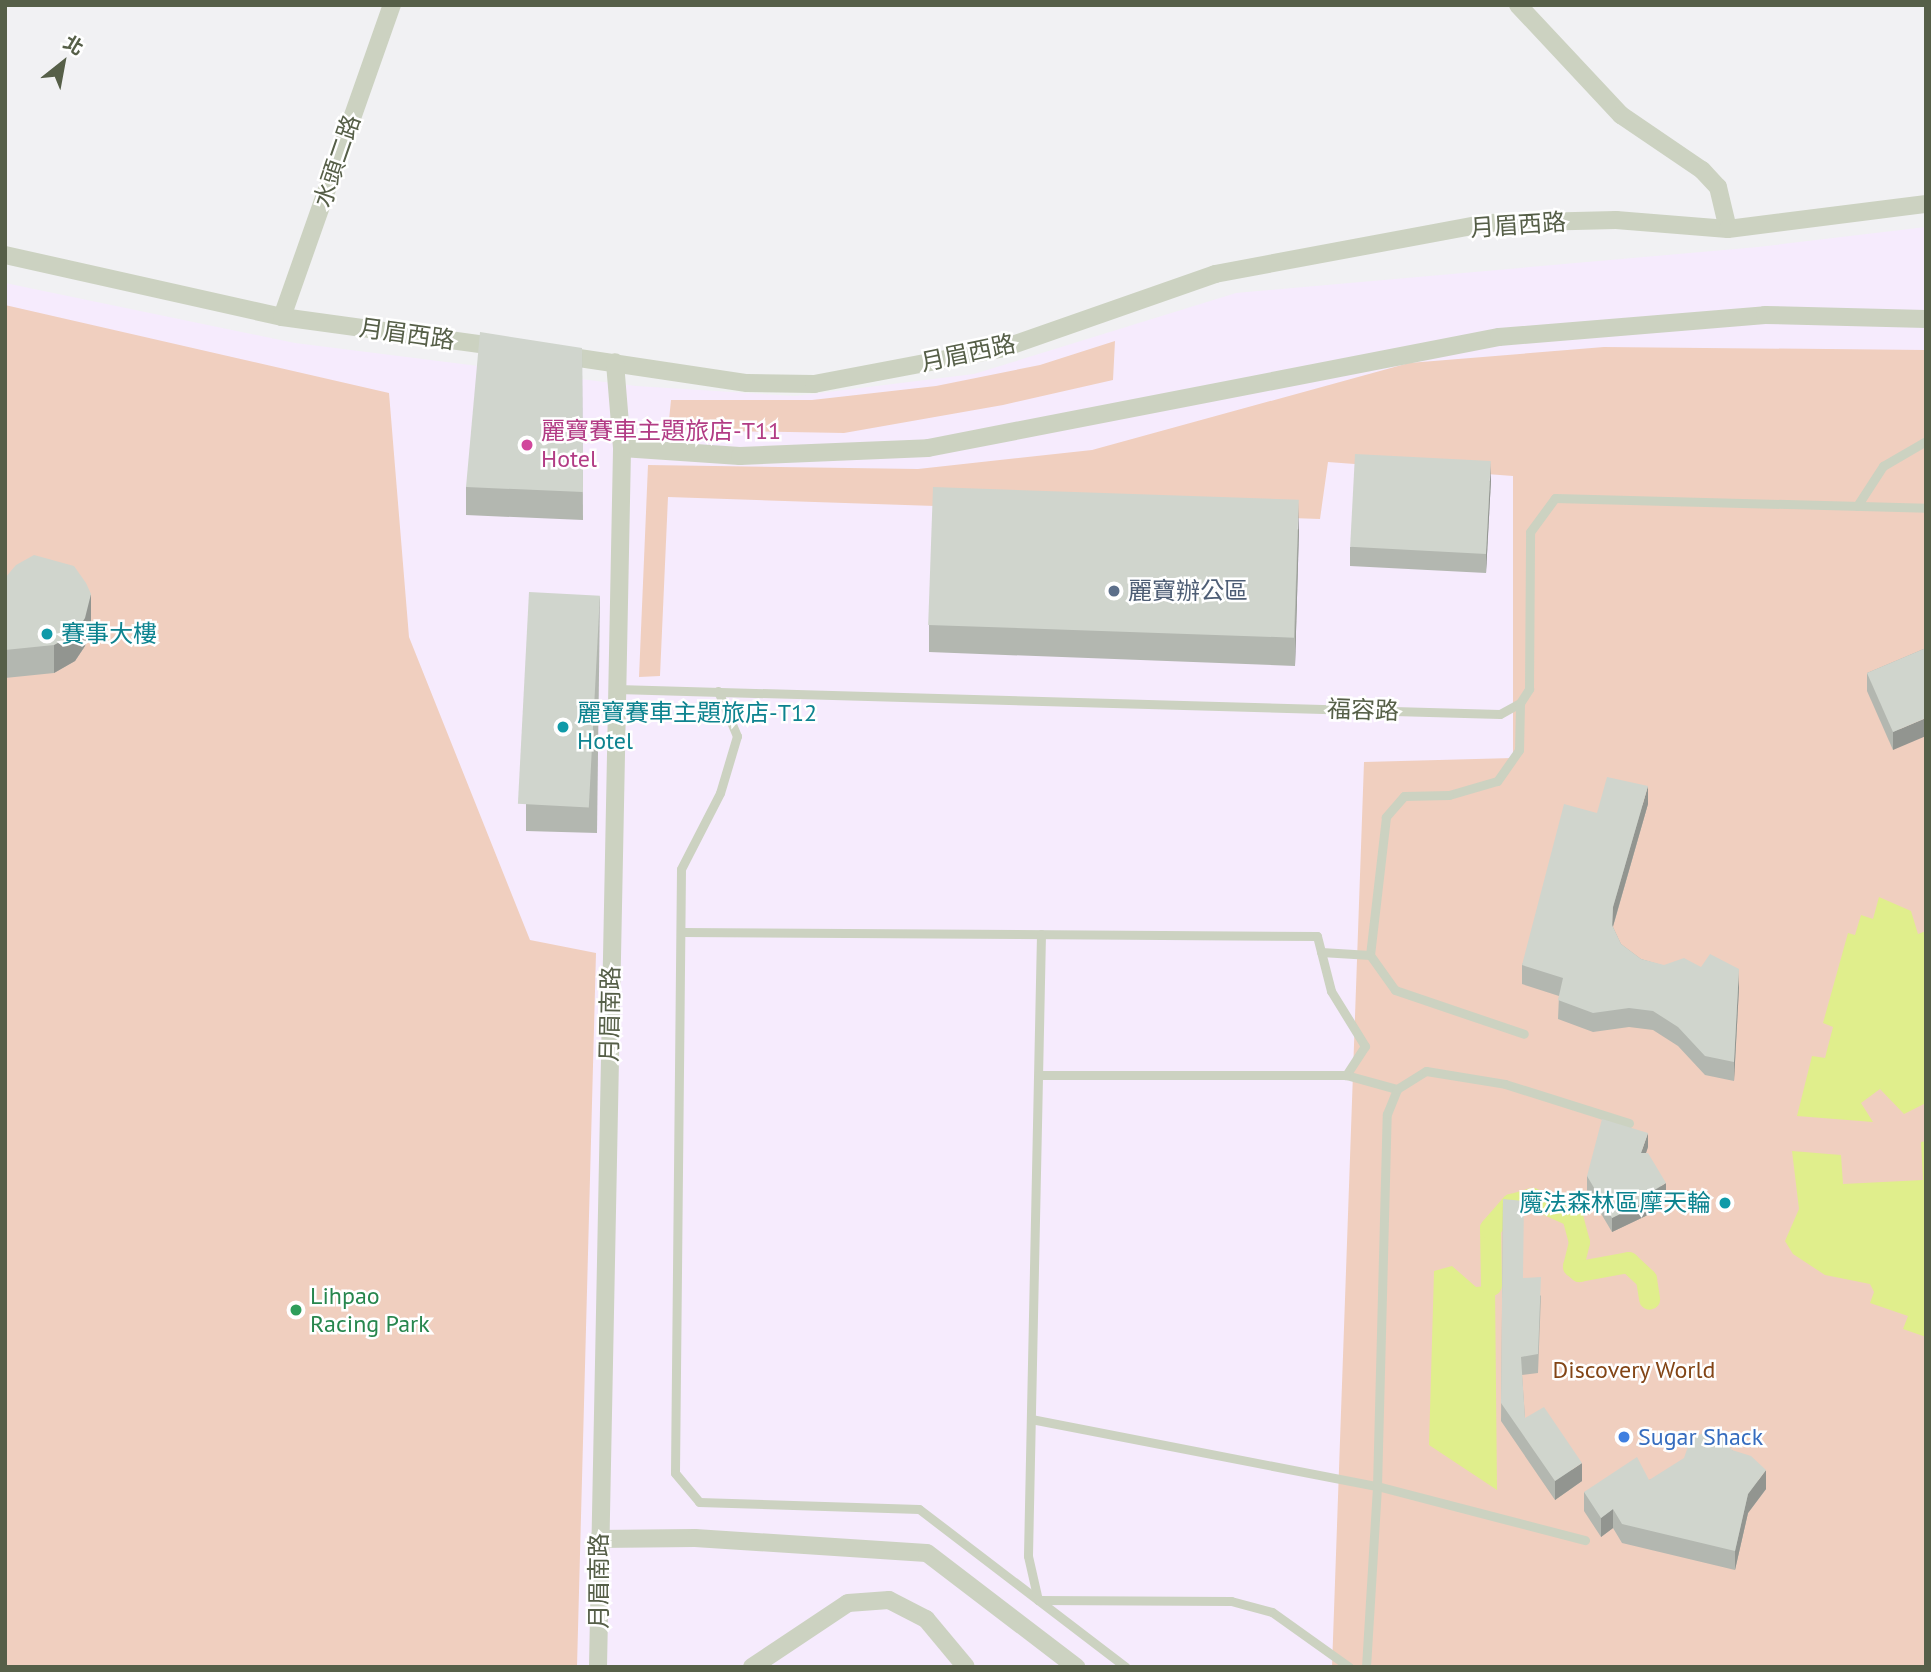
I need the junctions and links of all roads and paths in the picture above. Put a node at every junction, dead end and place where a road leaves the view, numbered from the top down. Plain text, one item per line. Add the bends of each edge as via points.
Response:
1 (392, 5) edge
2 (1518, 5) edge
3 (1926, 204) edge
4 (1728, 229) junction
5 (5, 255) edge
6 (282, 317) junction
7 (1926, 319) edge
8 (518, 349) edge
9 (545, 353) edge
10 (615, 362) junction
11 (1926, 440) edge
12 (622, 448) junction
13 (1857, 506) junction
14 (1926, 508) edge
15 (617, 688) junction
16 (718, 691) junction
17 (1520, 703) junction
18 (681, 932) junction
19 (1041, 934) junction
20 (1321, 952) junction
21 (1370, 955) junction
22 (1524, 1034) dead end
23 (1346, 1074) junction
24 (1039, 1075) junction
25 (1397, 1089) junction
26 (1629, 1123) dead end
27 (1031, 1419) junction
28 (1377, 1486) junction
29 (598, 1539) junction
30 (1586, 1540) dead end
31 (1038, 1600) junction
32 (757, 1665) edge
33 (598, 1667) edge
34 (965, 1667) edge
35 (1076, 1667) edge
36 (1126, 1667) edge
37 (1349, 1667) edge
38 (1366, 1667) edge

1 - 6 street, 水頭二路
2 - 4 street via 1621,115 1702,170 1718,187
3 - 4 street, 月眉西路
4 - 10 street, 月眉西路 via 1616,220 1487,223 1215,274 1004,348 814,384 747,383
5 - 6 street, 月眉西路
6 - 8 street, 月眉西路
7 - 12 street via 1765,315 1499,337 928,448 740,456
9 - 10 street, 月眉西路
10 - 12 street, 月眉南路
11 - 13 lane via 1883,466
12 - 15 street, 月眉南路
13 - 14 lane
13 - 17 lane via 1555,498 1530,532 1529,689
15 - 16 lane, 福容路
15 - 29 street, 月眉南路
16 - 17 lane, 福容路 via 1500,714
16 - 18 lane via 737,736 720,793 681,869
17 - 21 lane via 1519,750 1497,781 1449,795 1404,796 1385,817
18 - 19 lane
18 - 31 lane via 674,1473 699,1502 919,1509
19 - 20 lane via 1317,936
19 - 24 lane
20 - 21 lane
20 - 23 lane via 1331,991 1365,1046
21 - 22 lane via 1395,990
23 - 24 lane
23 - 25 lane
24 - 27 lane
25 - 26 lane via 1426,1072 1505,1084
25 - 28 lane via 1387,1114
27 - 28 lane
27 - 31 lane via 1028,1556
28 - 30 lane
28 - 38 lane
29 - 33 street, 月眉南路
29 - 35 street via 695,1538 927,1553
31 - 36 lane
31 - 37 lane via 1231,1601 1272,1612
32 - 34 street via 848,1603 889,1600 926,1619

